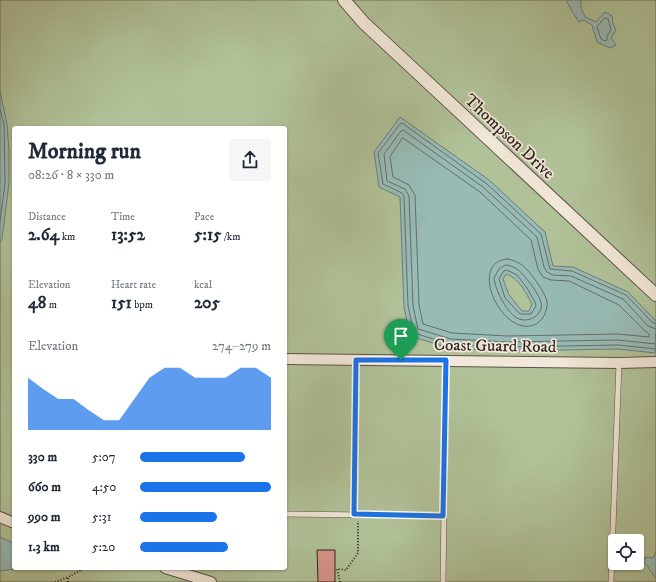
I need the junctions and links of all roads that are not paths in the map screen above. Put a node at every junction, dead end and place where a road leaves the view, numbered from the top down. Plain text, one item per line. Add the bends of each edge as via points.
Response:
1 (344, 0) edge
2 (656, 295) edge
3 (287, 359) edge
4 (356, 360) junction
5 (446, 360) junction
6 (656, 362) edge
7 (620, 363) junction
8 (287, 514) edge
9 (356, 514) junction
10 (443, 516) junction
11 (0, 517) edge
12 (12, 522) edge
13 (172, 570) edge
14 (211, 582) edge
15 (443, 582) edge
16 (611, 582) edge

1 - 2 street, Thompson Drive via 369,28
3 - 4 street, Coast Guard Road
4 - 5 street, Coast Guard Road
4 - 9 lane
5 - 7 street, Coast Guard Road
5 - 10 lane
6 - 7 street, Coast Guard Road
7 - 16 lane
8 - 9 lane
9 - 10 lane
10 - 15 lane
11 - 12 street
13 - 14 street

